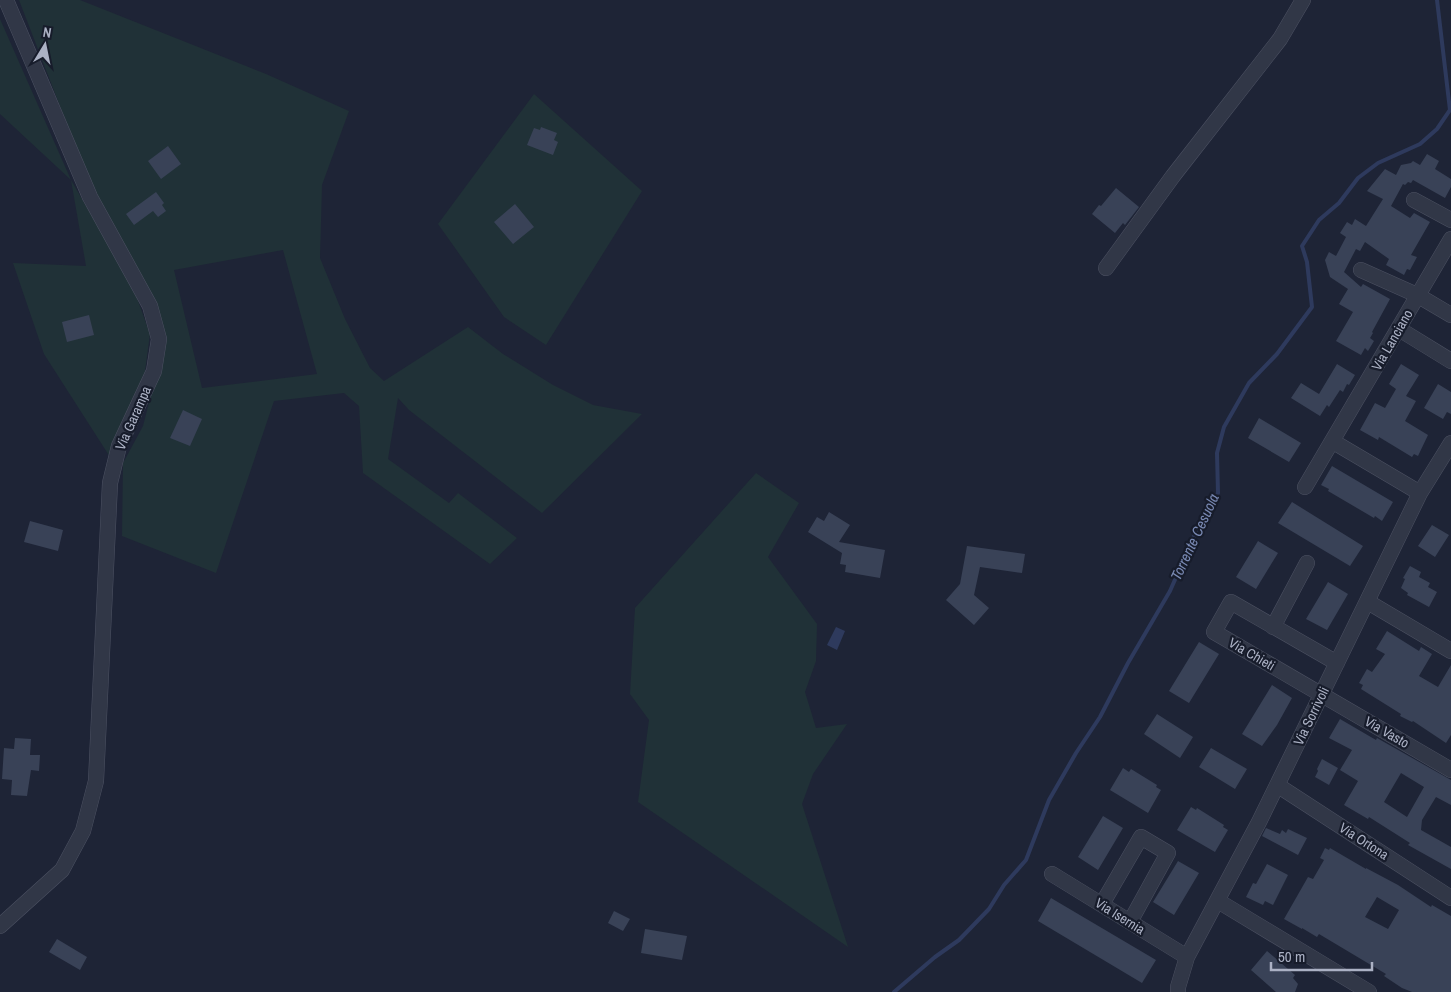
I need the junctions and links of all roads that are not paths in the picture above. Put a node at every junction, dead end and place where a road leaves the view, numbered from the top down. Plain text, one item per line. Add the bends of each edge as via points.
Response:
1 (6, 0) edge
2 (1304, 0) edge
3 (1414, 200) dead end
4 (1451, 220) edge
5 (1451, 238) edge
6 (1106, 268) dead end
7 (1360, 270) dead end
8 (1417, 295) junction
9 (1451, 315) edge
10 (1399, 329) junction
11 (1451, 361) edge
12 (1332, 441) junction
13 (1451, 442) edge
14 (1305, 487) dead end
15 (1420, 493) junction
16 (1307, 563) dead end
17 (1368, 602) junction
18 (1273, 627) junction
19 (1451, 651) edge
20 (1337, 663) junction
21 (1322, 695) junction
22 (1451, 770) edge
23 (1277, 785) junction
24 (1052, 874) dead end
25 (1451, 898) edge
26 (1218, 901) junction
27 (1102, 904) junction
28 (1130, 922) junction
29 (0, 926) edge
30 (1187, 958) junction
31 (1169, 992) edge
32 (1178, 992) edge
33 (1369, 992) edge

1 - 29 street, Via Garampa via 90,197 150,306 159,340 154,372 119,446 110,483 96,781 83,832 62,870
2 - 6 street via 1280,39 1172,176
3 - 4 street
5 - 8 street, Via Lanciano
7 - 8 street
8 - 9 street
8 - 10 street, Via Lanciano
10 - 11 street
10 - 12 street, Via Lanciano
12 - 14 street, Via Lanciano
12 - 15 street
13 - 15 street, Via Sorrivoli
15 - 17 street, Via Sorrivoli
16 - 18 street
17 - 19 street
17 - 20 street, Via Sorrivoli
18 - 20 street, Via Chieti
18 - 21 street, Via Chieti via 1231,602 1214,632
20 - 21 street, Via Sorrivoli
21 - 22 street, Via Vasto
21 - 23 street, Via Sorrivoli
23 - 25 street, Via Ortona
23 - 26 street, Via Sorrivoli
24 - 27 street, Via Isernia
26 - 30 street, Via Sorrivoli
26 - 33 street
27 - 28 street, Via Isernia
27 - 28 street via 1141,837 1168,853
28 - 30 street, Via Isernia
30 - 31 street via 1180,964
30 - 32 street, Via Sorrivoli

